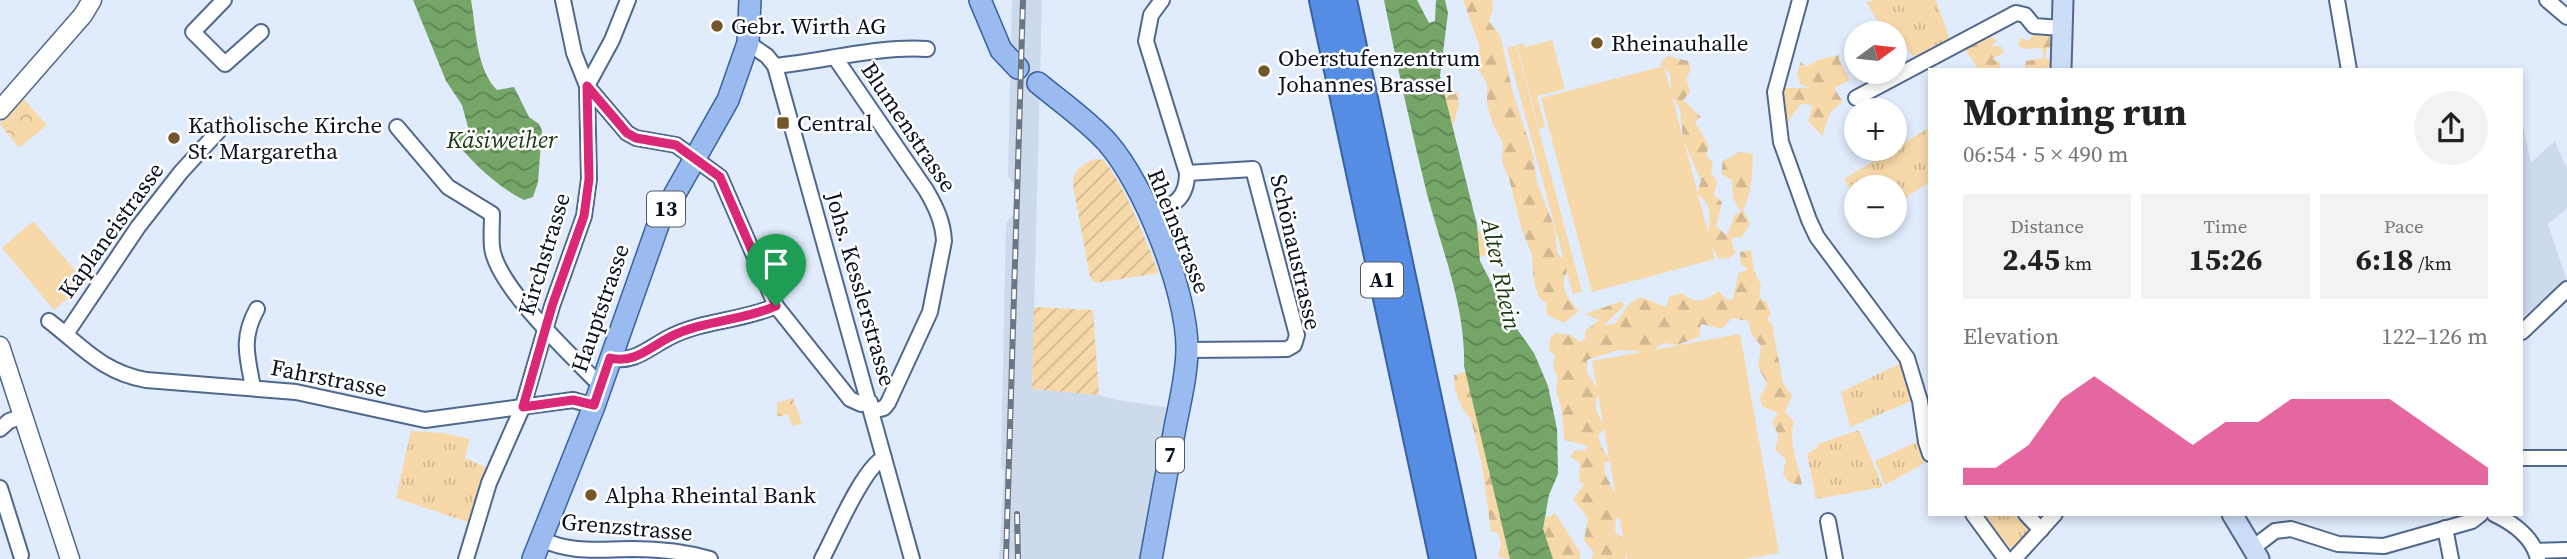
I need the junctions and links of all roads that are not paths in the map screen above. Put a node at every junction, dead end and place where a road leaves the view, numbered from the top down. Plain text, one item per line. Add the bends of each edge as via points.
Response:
1 (92, 0) edge
2 (223, 0) edge
3 (563, 0) edge
4 (628, 0) edge
5 (750, 0) edge
6 (980, 0) edge
7 (1162, 0) edge
8 (1322, 0) edge
9 (1344, 0) edge
10 (1800, 0) edge
11 (2063, 0) edge
12 (2337, 0) edge
13 (2547, 0) edge
14 (2567, 17) edge
15 (2061, 28) junction
16 (261, 32) dead end
17 (748, 43) junction
18 (927, 49) dead end
19 (836, 59) junction
20 (775, 66) junction
21 (1018, 68) dead end
22 (2062, 68) edge
23 (2350, 68) edge
24 (1038, 83) dead end
25 (587, 86) junction
26 (1856, 98) dead end
27 (0, 110) edge
28 (225, 124) dead end
29 (397, 127) dead end
30 (700, 162) junction
31 (1187, 173) junction
32 (1149, 216) junction
33 (2567, 289) edge
34 (776, 306) junction
35 (257, 309) dead end
36 (49, 321) dead end
37 (546, 329) junction
38 (2523, 331) edge
39 (66, 334) junction
40 (0, 346) edge
41 (1187, 350) junction
42 (610, 358) junction
43 (602, 383) junction
44 (253, 387) junction
45 (594, 405) junction
46 (523, 407) junction
47 (871, 407) junction
48 (23, 416) junction
49 (0, 429) edge
50 (1928, 448) edge
51 (884, 458) junction
52 (2523, 458) edge
53 (2567, 458) edge
54 (0, 488) edge
55 (1974, 516) edge
56 (2028, 516) edge
57 (2053, 516) edge
58 (2233, 516) edge
59 (2478, 516) edge
60 (2498, 516) edge
61 (1828, 521) dead end
62 (2445, 528) junction
63 (2041, 530) junction
64 (537, 549) edge
65 (2567, 550) edge
66 (2257, 553) edge
67 (21, 555) dead end
68 (2537, 555) edge
69 (70, 559) edge
70 (466, 559) edge
71 (710, 559) edge
72 (822, 559) edge
73 (912, 559) edge
74 (1151, 559) edge
75 (1442, 559) edge
76 (1464, 559) edge
77 (1835, 559) edge
78 (2006, 559) edge
79 (2014, 559) edge
80 (2451, 559) edge

1 - 27 street
2 - 16 street via 193,32 225,64
3 - 25 street via 573,50
4 - 25 street, Kirchstrasse
5 - 17 main road, Hauptstrasse / 13
6 - 21 main road via 997,42
7 - 31 street via 1147,25 1146,41
8 - 75 highway, A1
9 - 76 highway, A1
10 - 50 street via 1775,92 1782,142 1817,237 1907,358
11 - 15 main road
12 - 23 street
13 - 14 street
15 - 22 main road
15 - 26 street via 2035,26 2016,13
17 - 20 street
17 - 30 main road, Hauptstrasse / 13
18 - 19 street via 878,50
19 - 20 street
19 - 47 street, Blumenstrasse via 926,190 944,230 930,312 888,403 884,408
20 - 47 street, Johs. Kesslerstrasse
24 - 32 main road, Rheinstrasse / 7 via 1108,144 1131,177
25 - 30 street via 627,133 676,145
25 - 37 street, Kirchstrasse via 589,179 584,216
28 - 39 street, Kaplaneistrasse via 138,227
29 - 37 street via 448,187 492,214 492,247 498,263
30 - 34 street via 724,183
30 - 42 main road, Hauptstrasse / 13 via 670,201 654,234
31 - 32 street via 1187,188 1177,202
31 - 41 street, Schönaustrasse via 1253,170 1297,335 1287,349
32 - 41 main road, Rheinstrasse / 7 via 1179,292
33 - 38 street
34 - 42 street via 688,330 629,360
34 - 47 street via 850,399
35 - 44 street via 246,337
36 - 39 street, Fahrstrasse
37 - 43 street
37 - 46 street, Kirchstrasse
39 - 44 street, Fahrstrasse via 100,363 129,377
40 - 48 street
41 - 74 main road, Rheinstrasse / 7
42 - 43 main road, Hauptstrasse / 13
43 - 45 main road, Hauptstrasse / 13
44 - 46 street, Fahrstrasse via 425,420
45 - 46 street, Fahrstrasse via 573,400
45 - 64 main road, Hauptstrasse / 13
46 - 70 street, Kirchstrasse via 489,483
47 - 51 street, Johs. Kesslerstrasse
48 - 49 street
48 - 69 street
51 - 72 street via 863,480
51 - 73 street, Johs. Kesslerstrasse
52 - 53 street
54 - 67 street
55 - 78 street
56 - 63 street
57 - 63 street
58 - 66 main road
59 - 62 street
60 - 68 street via 2516,526
61 - 77 street
62 - 66 street via 2372,547 2338,544 2291,529 2275,531
62 - 80 street
63 - 79 street
64 - 71 street, Grenzstrasse via 648,550
65 - 68 street

